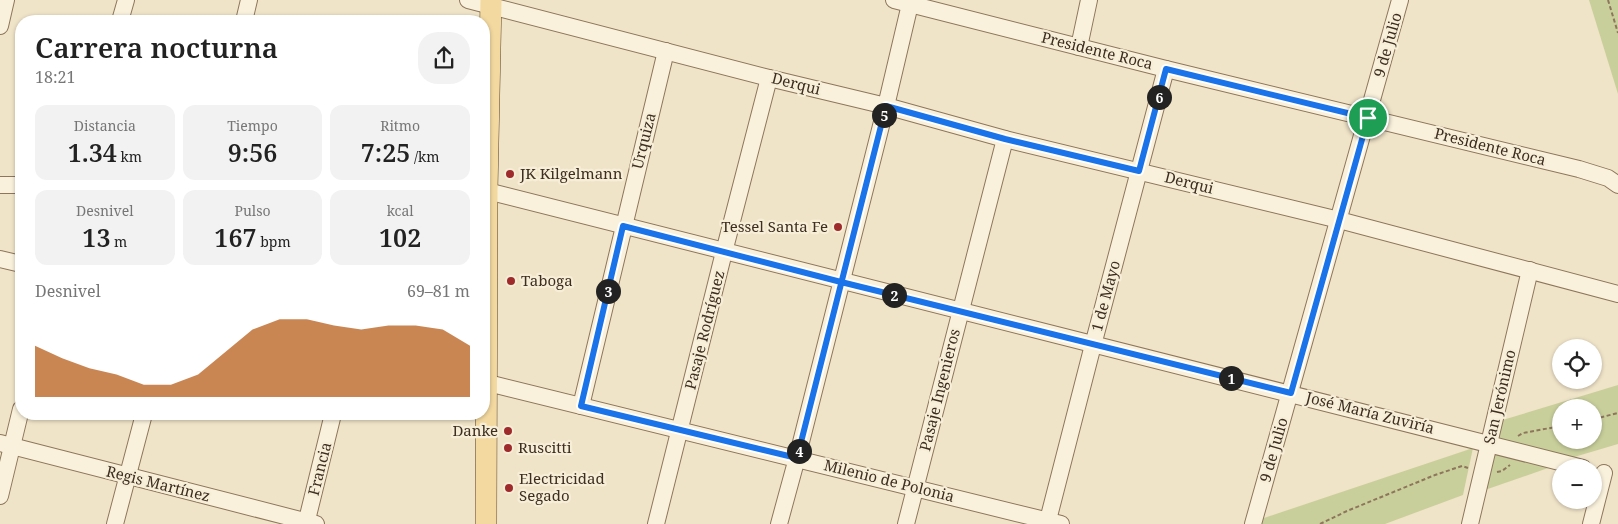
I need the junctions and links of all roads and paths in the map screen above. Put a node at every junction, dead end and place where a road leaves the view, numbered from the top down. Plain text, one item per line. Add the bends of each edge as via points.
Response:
1 (6, 0) edge
2 (126, 0) edge
3 (249, 0) edge
4 (1089, 0) edge
5 (1400, 0) edge
6 (1608, 0) edge
7 (905, 1) edge
8 (480, 5) edge
9 (122, 15) edge
10 (245, 15) edge
11 (0, 26) edge
12 (1618, 33) edge
13 (1079, 46) junction
14 (666, 51) junction
15 (1166, 69) junction
16 (769, 78) junction
17 (886, 106) junction
18 (1368, 118) junction
19 (1005, 139) junction
20 (1139, 171) junction
21 (0, 184) edge
22 (15, 185) edge
23 (1618, 185) edge
24 (490, 191) edge
25 (1339, 220) junction
26 (623, 226) junction
27 (724, 252) junction
28 (0, 259) edge
29 (15, 263) edge
30 (1530, 270) junction
31 (841, 282) junction
32 (1618, 294) edge
33 (960, 311) junction
34 (1092, 345) junction
35 (490, 383) edge
36 (1291, 393) junction
37 (581, 406) junction
38 (1618, 413) edge
39 (1602, 417) edge
40 (16, 420) edge
41 (142, 420) edge
42 (333, 420) edge
43 (474, 420) edge
44 (486, 420) edge
45 (1552, 428) edge
46 (680, 430) junction
47 (1518, 437) dead end
48 (6, 444) edge
49 (1490, 444) junction
50 (797, 458) junction
51 (1552, 460) edge
52 (1462, 466) dead end
53 (1605, 473) edge
54 (127, 476) junction
55 (915, 487) junction
56 (0, 496) edge
57 (1254, 520) edge
58 (310, 523) edge
59 (1052, 523) edge
60 (115, 524) edge
61 (474, 524) edge
62 (486, 524) edge
63 (656, 524) edge
64 (779, 524) edge
65 (906, 524) edge
66 (1239, 524) edge
67 (1320, 524) edge
68 (1470, 524) edge
69 (1591, 524) edge

1 - 11 street
2 - 9 street
3 - 10 street
4 - 13 street
5 - 18 street, 9 de Julio
6 - 12 path
7 - 13 street, Presidente Roca
7 - 17 street
8 - 14 street, Derqui
13 - 15 street, Presidente Roca
14 - 16 street, Derqui
14 - 26 street, Urquiza
15 - 18 street, Presidente Roca
15 - 20 street, 1 de Mayo
16 - 17 street, Derqui
16 - 27 street, Pasaje Rodríguez
17 - 19 street, Derqui
17 - 31 street
18 - 23 street, Presidente Roca via 1589,171
18 - 25 street, 9 de Julio
19 - 20 street, Derqui
19 - 33 street, Pasaje Ingenieros
20 - 25 street, Derqui
20 - 34 street, 1 de Mayo
21 - 22 street
24 - 26 street, José María Zuviría
25 - 30 street, Derqui
25 - 36 street, 9 de Julio
26 - 27 street, José María Zuviría
26 - 37 street, Urquiza
27 - 31 street, José María Zuviría
27 - 46 street, Pasaje Rodríguez
28 - 29 street
30 - 32 street, Derqui
30 - 49 street, San Jerónimo
31 - 33 street, José María Zuviría
31 - 50 street
33 - 34 street, José María Zuviría
33 - 55 street, Pasaje Ingenieros
34 - 36 street, José María Zuviría
34 - 59 street, 1 de Mayo
35 - 37 street, Milenio de Polonia
36 - 49 street, José María Zuviría
36 - 57 street, 9 de Julio
37 - 46 street, Milenio de Polonia
38 - 39 path
40 - 48 street
41 - 54 street
42 - 58 street, Francia
43 - 61 main road
44 - 62 main road
45 - 47 path via 1523,433
46 - 50 street, Milenio de Polonia
46 - 63 street, Pasaje Rodríguez
48 - 54 street, Regis Martínez
48 - 56 street
49 - 51 street, José María Zuviría
49 - 68 street, San Jerónimo
50 - 55 street, Milenio de Polonia
50 - 64 street
52 - 67 path
53 - 69 street
54 - 58 street, Regis Martínez
54 - 60 street
55 - 59 street, Milenio de Polonia
55 - 65 street, Pasaje Ingenieros
57 - 66 street

